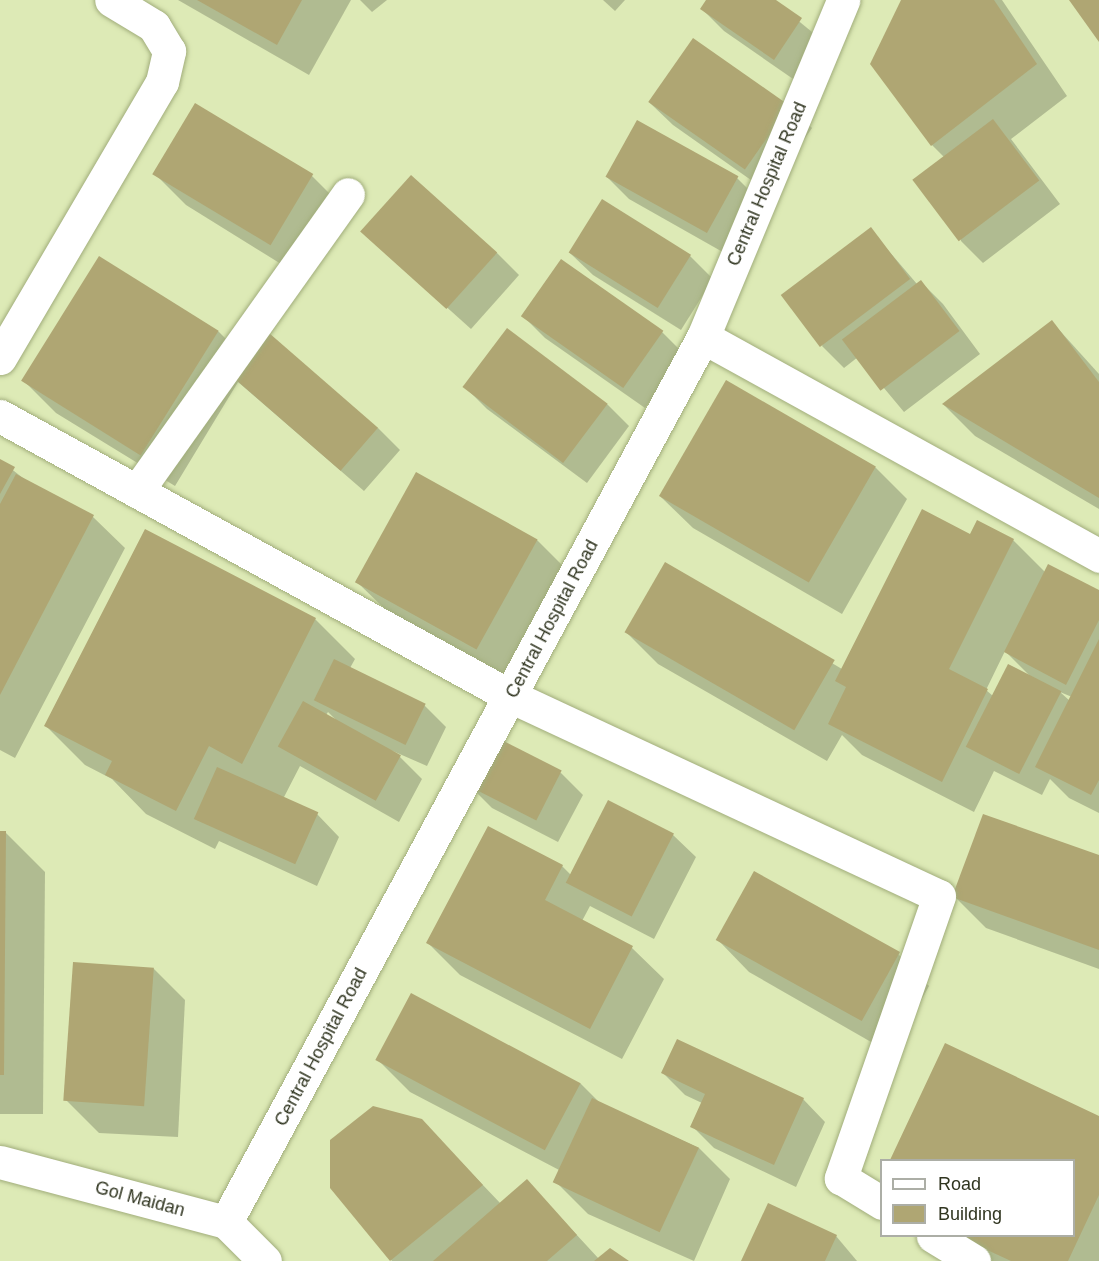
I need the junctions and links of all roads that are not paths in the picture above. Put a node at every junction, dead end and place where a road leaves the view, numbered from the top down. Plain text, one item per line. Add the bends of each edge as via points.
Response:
1 (111, 0) edge
2 (843, 0) edge
3 (348, 194) dead end
4 (703, 337) junction
5 (0, 358) edge
6 (0, 416) edge
7 (137, 491) junction
8 (1099, 556) edge
9 (510, 696) junction
10 (0, 1162) edge
11 (880, 1202) edge
12 (226, 1222) junction
13 (935, 1237) edge
14 (265, 1261) edge
15 (974, 1261) edge

1 - 5 street via 154,26 170,51 162,82
2 - 4 street, Central Hospital Road
3 - 7 street
4 - 8 street
4 - 9 street, Central Hospital Road
6 - 7 street
7 - 9 street
9 - 11 street via 939,896 841,1178
9 - 12 street, Central Hospital Road
10 - 12 street, Gol Maidan
12 - 14 street
13 - 15 street

